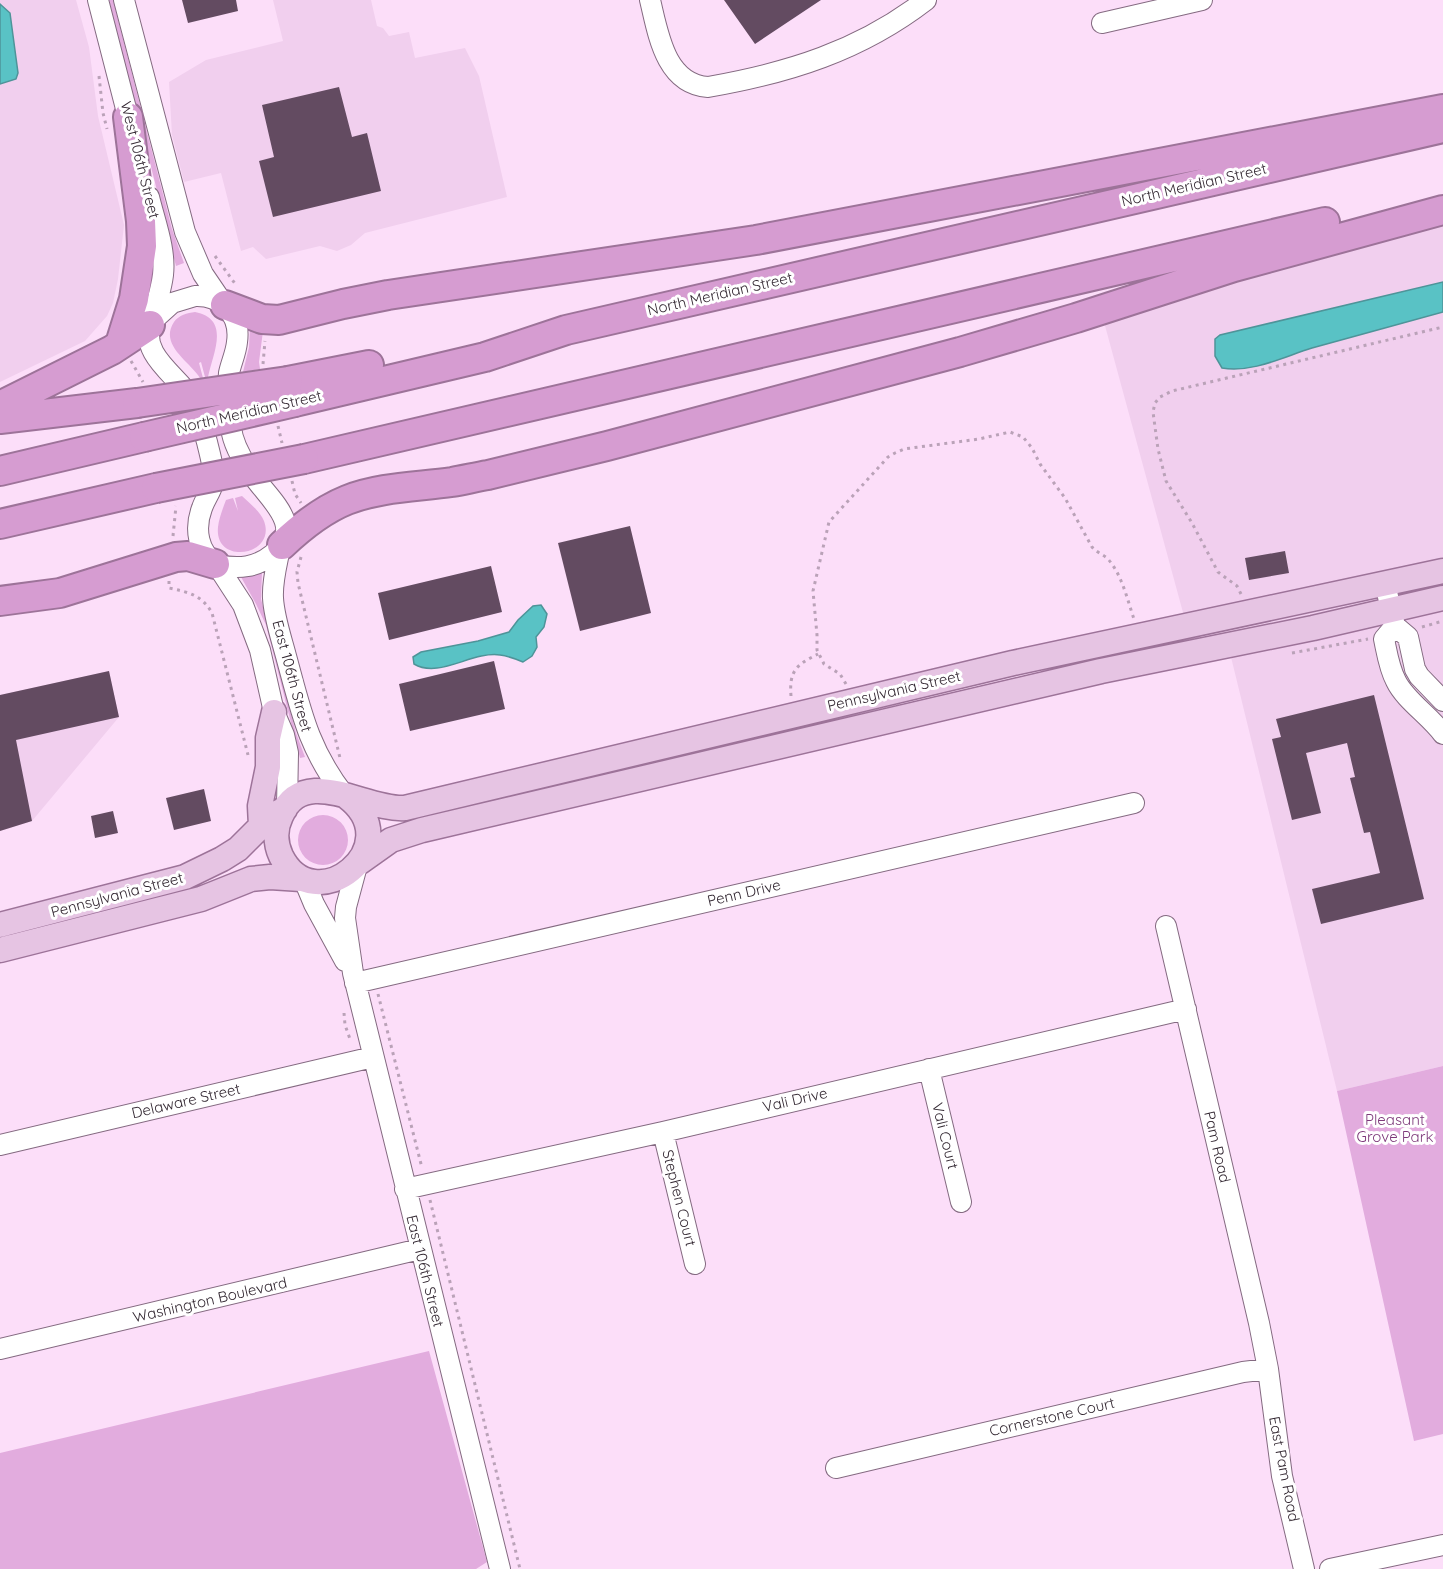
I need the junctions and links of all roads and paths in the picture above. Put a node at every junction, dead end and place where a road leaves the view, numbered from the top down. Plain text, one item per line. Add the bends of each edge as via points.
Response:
1 (98, 0) edge
2 (124, 0) edge
3 (650, 0) edge
4 (926, 0) edge
5 (1202, 0) edge
6 (1102, 23) dead end
7 (1443, 109) edge
8 (128, 117) junction
9 (1443, 128) edge
10 (1443, 195) edge
11 (1443, 210) edge
12 (213, 252) dead end
13 (228, 298) junction
14 (150, 323) junction
15 (1443, 327) edge
16 (120, 344) junction
17 (292, 391) junction
18 (0, 406) edge
19 (0, 418) edge
20 (0, 471) edge
21 (0, 524) edge
22 (289, 548) junction
23 (216, 565) junction
24 (1443, 571) edge
25 (169, 581) dead end
26 (1385, 584) junction
27 (1242, 598) dead end
28 (1443, 598) edge
29 (0, 601) edge
30 (1393, 618) junction
31 (1135, 620) dead end
32 (1443, 621) edge
33 (1423, 627) dead end
34 (818, 654) junction
35 (848, 686) dead end
36 (791, 699) dead end
37 (1443, 701) edge
38 (274, 712) junction
39 (1443, 734) edge
40 (249, 762) dead end
41 (342, 764) dead end
42 (345, 796) junction
43 (1134, 802) dead end
44 (286, 807) junction
45 (261, 826) junction
46 (358, 864) junction
47 (302, 879) junction
48 (0, 925) edge
49 (1166, 926) dead end
50 (0, 950) edge
51 (354, 978) junction
52 (377, 990) dead end
53 (344, 1008) dead end
54 (1186, 1010) junction
55 (352, 1046) dead end
56 (373, 1057) junction
57 (929, 1069) junction
58 (663, 1132) junction
59 (0, 1144) edge
60 (426, 1185) junction
61 (405, 1189) junction
62 (962, 1202) dead end
63 (420, 1249) junction
64 (695, 1264) dead end
65 (0, 1349) edge
66 (1268, 1369) junction
67 (836, 1468) dead end
68 (1442, 1548) edge
69 (500, 1569) edge
70 (520, 1569) edge
71 (1305, 1569) edge
72 (1329, 1569) edge

1 - 8 street, West 106th Street
2 - 13 street, West 106th Street via 184,232 203,274
3 - 4 street via 660,41 671,64 685,80 708,87 816,61 888,27
5 - 6 street
7 - 13 highway via 859,222 693,251 388,295 286,319 262,319
8 - 14 street, West 106th Street via 162,254 163,275
8 - 16 highway via 142,246 134,299
9 - 17 highway, North Meridian Street via 566,330 485,357
10 - 21 highway, bridge via 304,459
11 - 22 highway via 1234,267 960,352 709,419 488,475 363,494 319,515
12 - 13 path
13 - 14 street via 188,297 172,303
13 - 22 street, West 106th Street via 238,336 228,393 231,434 246,466 280,508
14 - 16 highway
14 - 23 street, East 106th Street via 153,352 193,400 206,441 213,482 198,532 201,545
15 - 27 path via 1172,391 1155,403 1158,449 1166,481 1218,572 1237,586
16 - 18 highway
17 - 19 highway, bridge
17 - 20 highway, North Meridian Street, bridge via 144,437
22 - 23 street via 250,567
22 - 41 path via 298,563 298,583
22 - 42 street, East 106th Street via 273,596 279,627 312,744
23 - 29 highway via 189,556 176,557 60,593
23 - 38 street, East 106th Street via 243,605 260,650
24 - 26 main road, Pennsylvania Street
25 - 40 path via 169,588 196,596 212,613
26 - 30 street
26 - 42 main road, Pennsylvania Street via 1013,663 405,808 387,808
28 - 30 main road, Pennsylvania Street
30 - 37 street via 1408,637 1419,676
30 - 39 street via 1384,639 1395,680
30 - 46 main road, Pennsylvania Street via 1313,628 1101,671 422,830 385,843
31 - 34 path via 1118,574 1105,556 1092,547 1065,498 1023,437 1010,432 904,449 888,457 829,522 813,591
32 - 33 path
34 - 35 path
34 - 36 path via 792,674
38 - 44 street, East 106th Street via 288,753
38 - 45 main road via 260,806
42 - 44 main road via 316,790 301,795
42 - 46 main road via 359,808 366,824 368,841
43 - 51 street, Penn Drive
44 - 45 main road, Pennsylvania Street
44 - 47 main road via 278,826 278,846 287,865
45 - 48 main road, Pennsylvania Street via 238,849 185,877
46 - 47 main road via 335,880
46 - 51 street, East 106th Street via 345,918
47 - 50 main road, Pennsylvania Street via 255,878 201,898
47 - 51 street, East 106th Street
49 - 54 street, Pam Road
51 - 56 street, East 106th Street
52 - 60 path
53 - 55 path
54 - 57 street, Vali Drive
54 - 66 street, Pam Road
56 - 59 street, Delaware Street
56 - 61 street, East 106th Street
57 - 58 street, Vali Drive
57 - 62 street, Vali Court
58 - 60 street, Vali Drive
58 - 64 street, Stephen Court
60 - 61 street, Vali Drive
60 - 70 path
61 - 63 street, East 106th Street
63 - 65 street, Washington Boulevard
63 - 69 street, East 106th Street
66 - 67 street, Cornerstone Court
66 - 71 street, East Pam Road via 1282,1476
68 - 72 street

